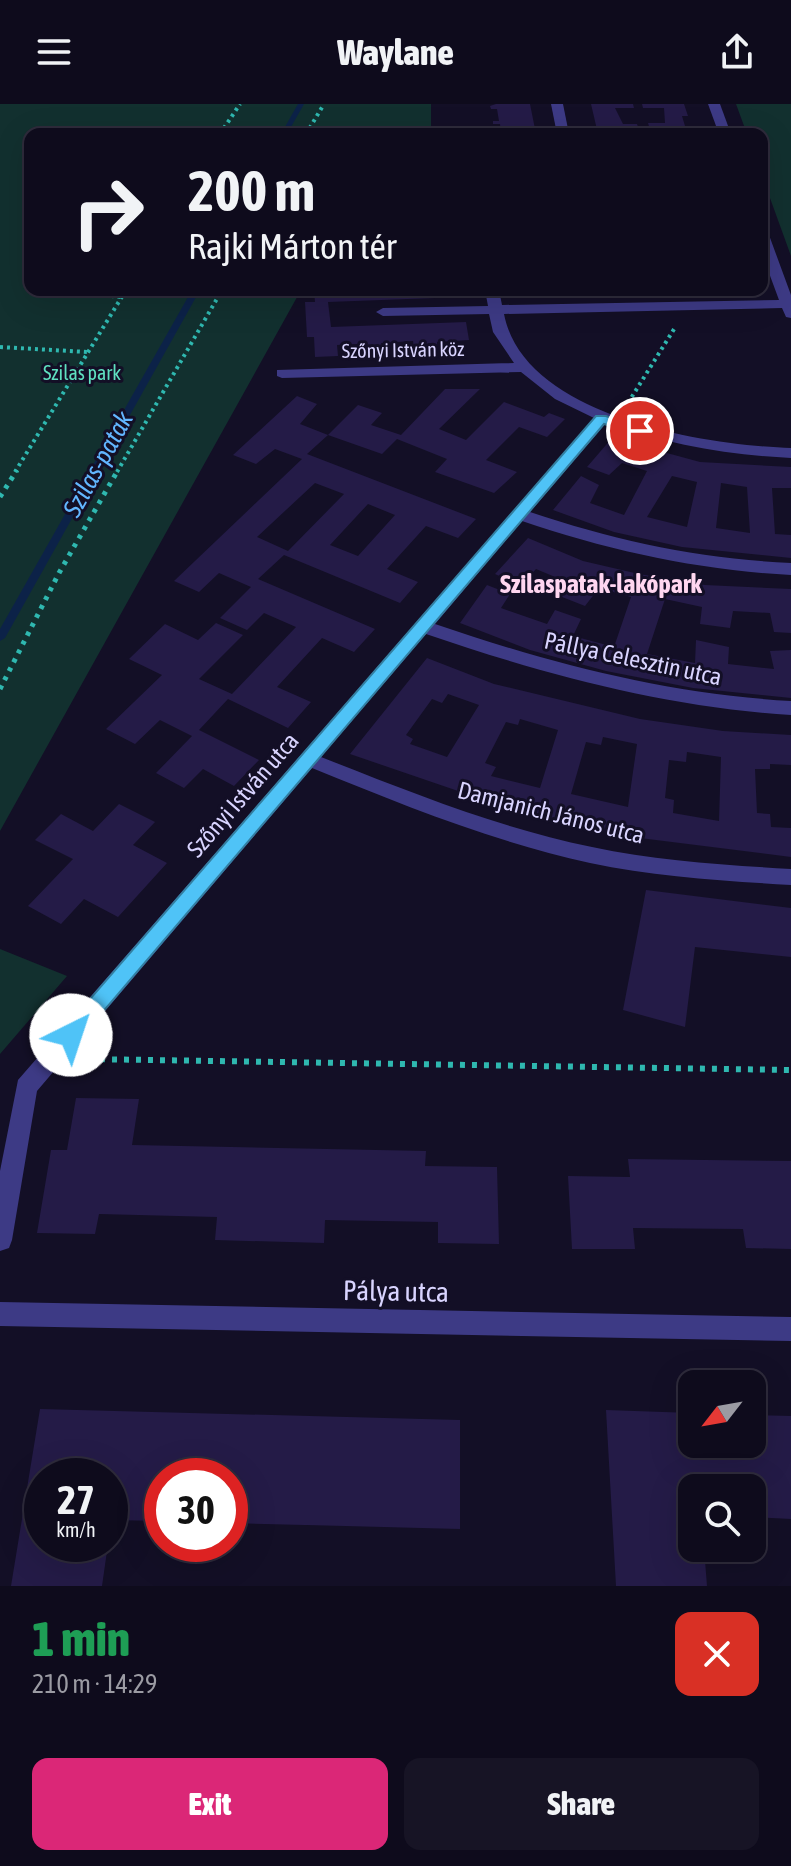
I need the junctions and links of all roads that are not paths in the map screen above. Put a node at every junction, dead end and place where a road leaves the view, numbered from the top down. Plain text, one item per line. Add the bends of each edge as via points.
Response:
1 (557, 104) edge
2 (714, 104) edge
3 (562, 128) edge
4 (723, 128) edge
5 (768, 251) edge
6 (492, 296) edge
7 (491, 309) junction
8 (789, 309) edge
9 (383, 312) dead end
10 (526, 367) junction
11 (282, 373) dead end
12 (608, 421) junction
13 (791, 453) edge
14 (519, 514) junction
15 (791, 569) edge
16 (422, 626) junction
17 (791, 708) edge
18 (308, 759) junction
19 (791, 877) edge
20 (0, 1240) edge
21 (0, 1314) edge
22 (791, 1329) edge

1 - 3 street
2 - 4 street
5 - 8 street
6 - 7 street
7 - 8 street
7 - 9 street
7 - 10 street via 507,345
10 - 11 street, Szőnyi István köz
10 - 12 street
12 - 13 street via 724,449
12 - 14 street, Szőnyi István utca
14 - 15 street via 649,553 743,568
14 - 16 street, Szőnyi István utca
16 - 17 street, Pállya Celesztin utca via 600,682 744,707
16 - 18 street, Szőnyi István utca
18 - 19 street, Damjanich János utca via 446,814 570,849 633,863
18 - 20 street, Szőnyi István utca via 26,1087
21 - 22 street, Pálya utca

